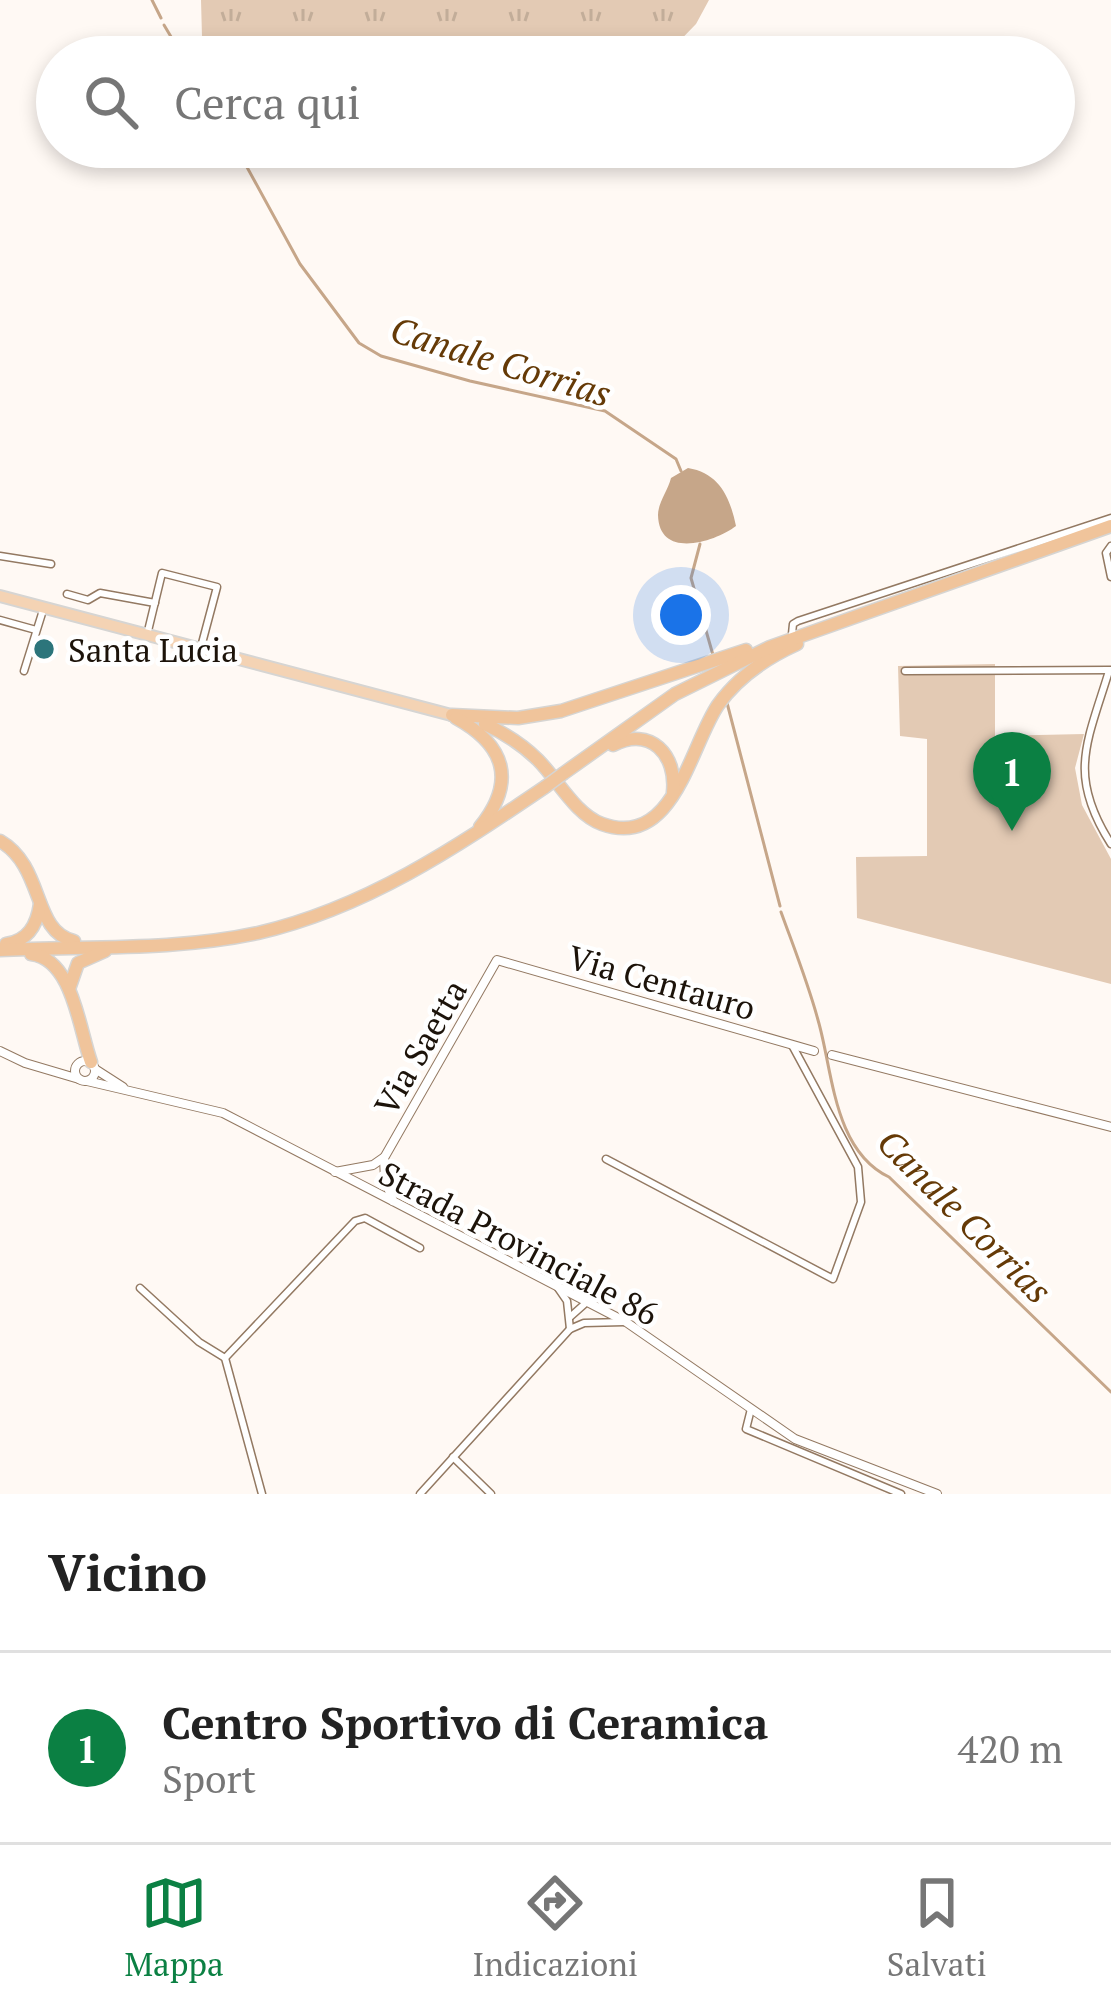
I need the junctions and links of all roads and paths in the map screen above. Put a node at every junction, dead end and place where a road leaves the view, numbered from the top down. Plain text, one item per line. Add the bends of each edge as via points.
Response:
1 (1111, 526) edge
2 (1111, 546) edge
3 (0, 556) edge
4 (51, 564) dead end
5 (1111, 577) edge
6 (67, 594) dead end
7 (0, 596) edge
8 (155, 604) junction
9 (44, 607) junction
10 (860, 612) junction
11 (0, 620) edge
12 (837, 627) junction
13 (36, 630) junction
14 (793, 634) junction
15 (147, 635) junction
16 (770, 647) junction
17 (201, 649) junction
18 (720, 664) junction
19 (1110, 669) edge
20 (23, 671) dead end
21 (905, 671) dead end
22 (702, 672) junction
23 (452, 716) junction
24 (485, 724) joint
25 (565, 772) junction
26 (673, 795) junction
27 (486, 824) junction
28 (0, 841) edge
29 (1111, 844) edge
30 (40, 903) junction
31 (159, 943) junction
32 (0, 950) edge
33 (497, 960) joint
34 (69, 993) junction
35 (793, 1045) junction
36 (0, 1051) edge
37 (814, 1051) joint
38 (832, 1055) joint
39 (85, 1065) junction
40 (52, 1071) junction
41 (83, 1080) junction
42 (130, 1090) junction
43 (1111, 1127) edge
44 (384, 1158) junction
45 (606, 1159) dead end
46 (373, 1165) junction
47 (383, 1169) junction
48 (335, 1172) junction
49 (366, 1188) junction
50 (394, 1201) junction
51 (420, 1248) dead end
52 (556, 1285) junction
53 (140, 1288) dead end
54 (588, 1301) junction
55 (569, 1317) junction
56 (626, 1322) junction
57 (584, 1323) junction
58 (570, 1329) junction
59 (225, 1358) junction
60 (751, 1408) junction
61 (453, 1457) junction
62 (262, 1494) edge
63 (420, 1494) edge
64 (491, 1494) edge
65 (901, 1494) edge
66 (937, 1494) edge

1 - 10 highway
1 - 12 highway
1 - 14 street via 798,621
2 - 5 street
3 - 4 street
6 - 8 street
7 - 9 main road
8 - 15 street
8 - 17 street via 163,573 217,587
9 - 13 street
9 - 15 main road
10 - 14 highway
10 - 16 highway
11 - 13 street
12 - 16 highway
12 - 26 highway via 763,662 728,692
13 - 20 street
14 - 18 highway
15 - 17 main road
16 - 18 highway
17 - 23 main road
18 - 22 highway
19 - 21 street
19 - 29 street via 1082,770
22 - 23 highway via 561,711
22 - 25 highway
23 - 24 main road
23 - 27 highway via 491,742 502,768
24 - 26 highway via 528,751 603,824 646,822
25 - 26 highway via 639,738 667,754
25 - 27 highway, bridge
27 - 31 highway via 330,911 260,932
28 - 30 highway via 26,864
30 - 31 highway via 68,941
30 - 32 highway via 26,936
31 - 32 highway
31 - 34 highway via 83,959
32 - 34 highway via 44,956
33 - 35 street, Via Centauro
33 - 44 street, Via Saetta
34 - 39 highway
35 - 37 street, Via Centauro
35 - 45 street via 857,1167 861,1202 833,1279
36 - 40 street, Strada Provinciale 86
37 - 38 street
38 - 43 street
39 - 40 street
39 - 41 street
39 - 41 street
39 - 42 street, Strada Provinciale 86
40 - 41 street, Strada Provinciale 86
41 - 42 street, Strada Provinciale 86
42 - 48 street, Strada Provinciale 86 via 223,1113
44 - 46 street, Via Saetta
44 - 47 street, Via Saetta
46 - 48 street, Via Saetta
46 - 49 street
47 - 49 street
47 - 50 street, Via Saetta
48 - 49 street, Strada Provinciale 86
49 - 50 street, Strada Provinciale 86
50 - 52 street, Strada Provinciale 86
51 - 59 street via 365,1218 355,1221
52 - 54 street, Strada Provinciale 86
52 - 55 street
53 - 59 street
54 - 55 street
54 - 56 street, Strada Provinciale 86
54 - 57 street
55 - 58 street
56 - 57 street
56 - 60 street, Strada Provinciale 86
57 - 58 street
58 - 61 street
59 - 62 street
60 - 65 street via 746,1429
60 - 66 street, Strada Provinciale 86 via 795,1439
61 - 63 street
61 - 64 street

